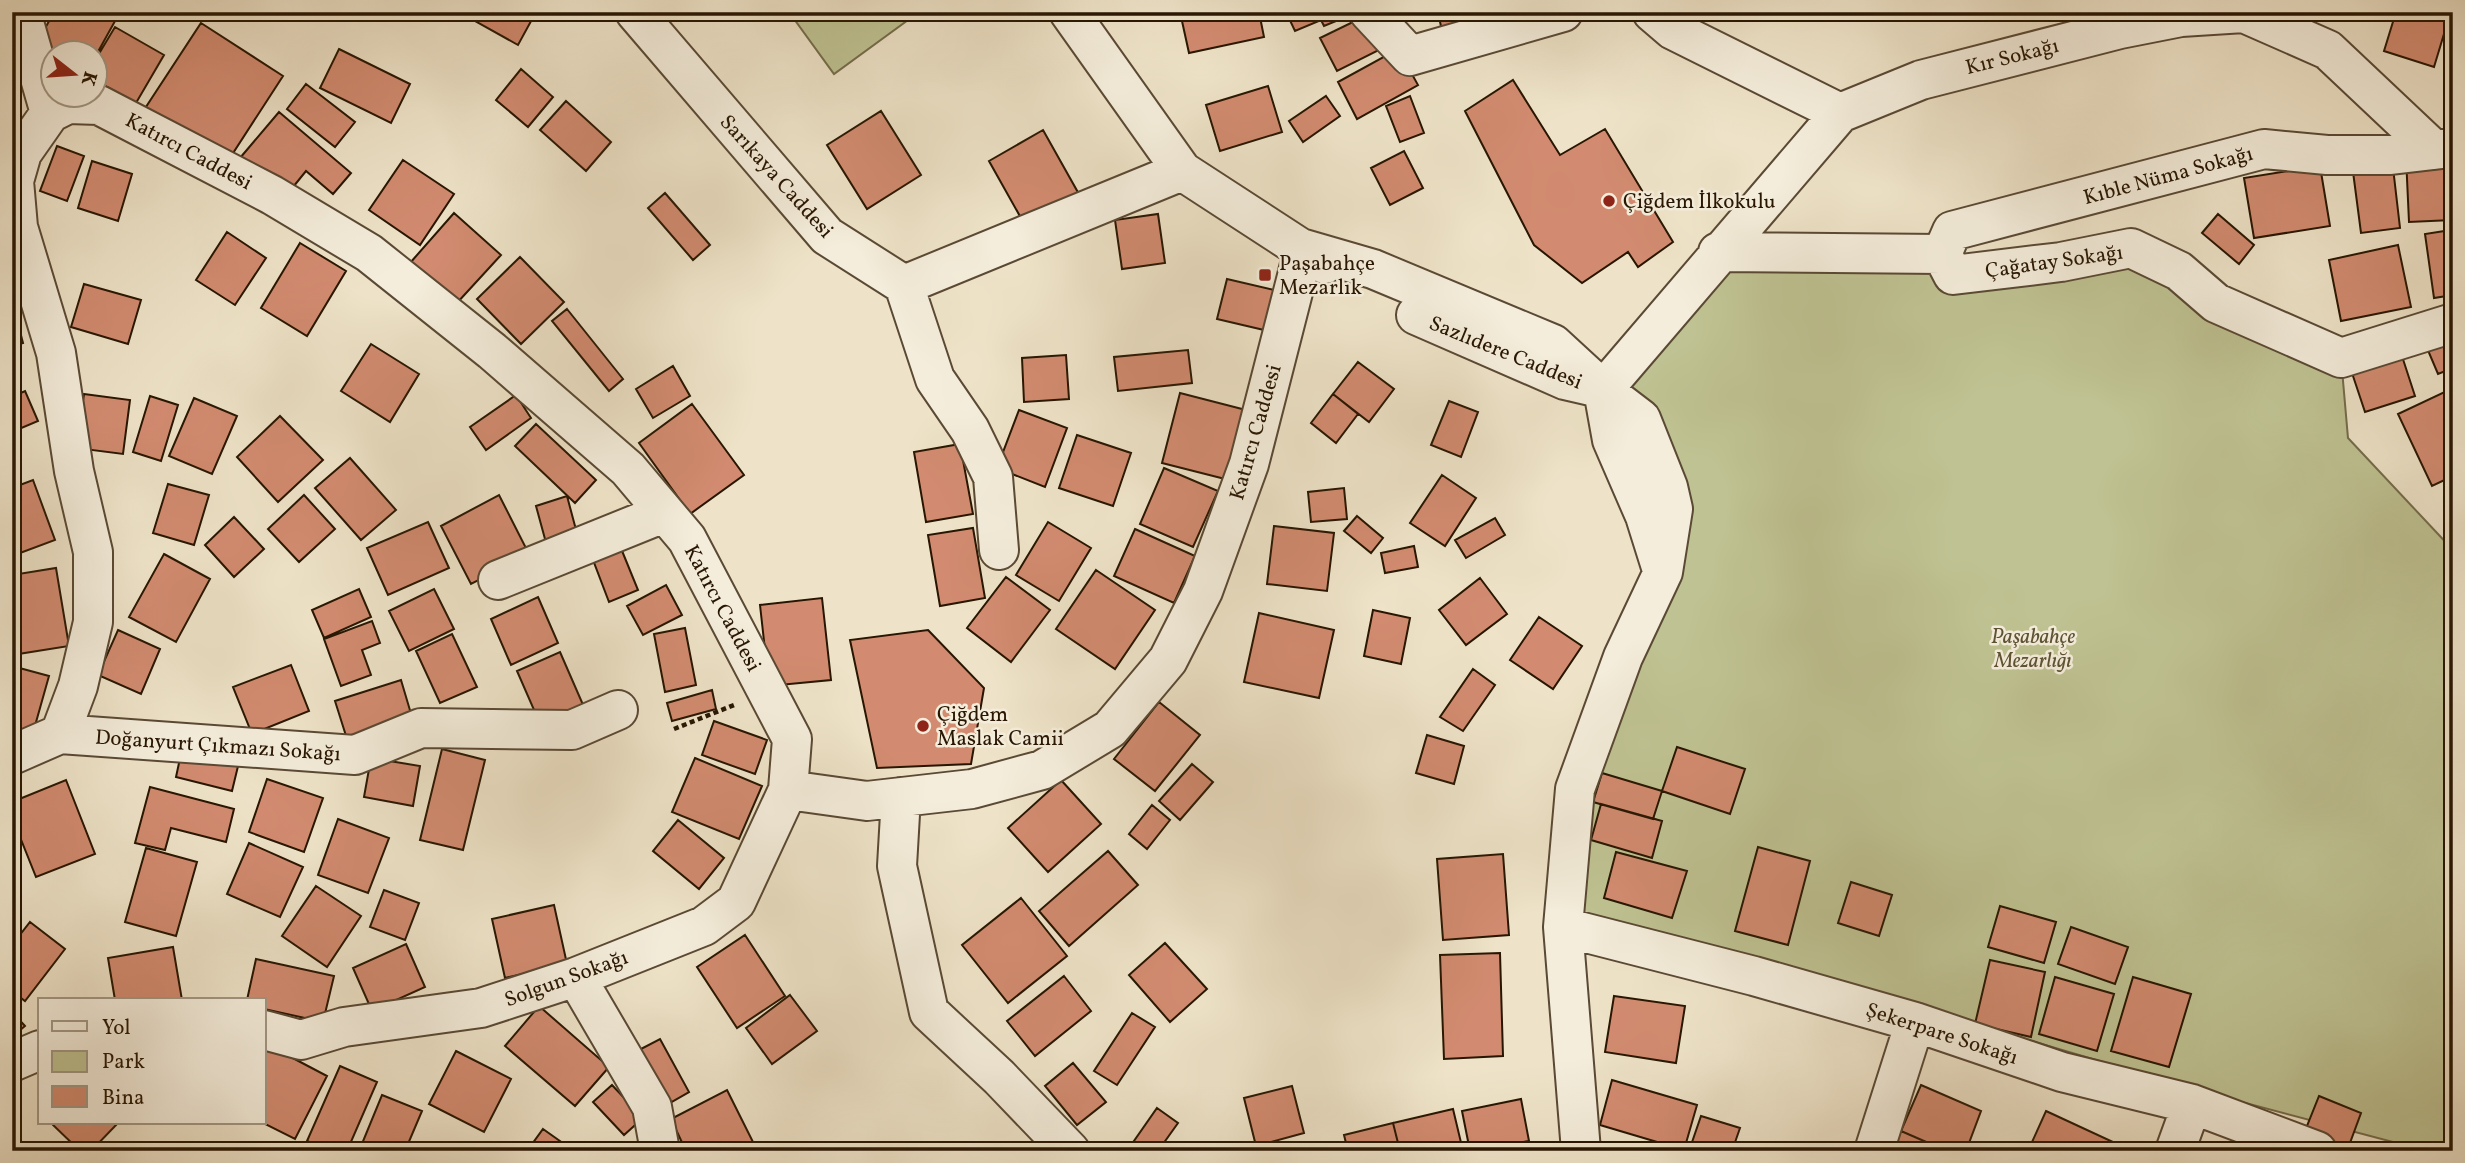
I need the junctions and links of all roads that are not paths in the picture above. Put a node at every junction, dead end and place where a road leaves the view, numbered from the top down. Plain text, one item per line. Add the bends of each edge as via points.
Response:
1 (22, 12) edge
2 (635, 12) edge
3 (1069, 12) edge
4 (1094, 12) edge
5 (1369, 12) edge
6 (1563, 12) edge
7 (1652, 12) edge
8 (1107, 66) junction
9 (50, 113) junction
10 (1840, 113) junction
11 (2444, 149) edge
12 (1182, 171) junction
13 (19, 248) edge
14 (1304, 249) junction
15 (1718, 252) junction
16 (1942, 254) junction
17 (904, 285) junction
18 (2453, 323) edge
19 (1603, 390) junction
20 (664, 513) junction
21 (999, 550) dead end
22 (498, 580) dead end
23 (618, 710) dead end
24 (60, 734) junction
25 (12, 755) edge
26 (788, 790) junction
27 (901, 797) junction
28 (1563, 927) junction
29 (576, 977) junction
30 (1915, 1022) junction
31 (266, 1031) edge
32 (38, 1051) edge
33 (12, 1062) edge
34 (2192, 1104) junction
35 (1575, 1149) edge
36 (660, 1151) edge
37 (1070, 1151) edge
38 (1874, 1151) edge
39 (2175, 1151) edge
40 (2317, 1151) edge

1 - 9 street
2 - 17 street, Sarıkaya Caddesi via 827,236
3 - 8 street, Sazlıdere Caddesi
4 - 8 street
5 - 6 street via 1410,56
7 - 10 street via 1672,30
8 - 12 street, Sazlıdere Caddesi
9 - 13 street via 22,153 14,181
9 - 20 street, Katırcı Caddesi via 68,104 99,105 122,115 369,253 492,351 628,469
10 - 11 street, Kır Sokağı via 1921,80 2120,29 2181,17 2244,13 2328,50
10 - 15 street
11 - 16 street, Kıble Nüma Sokağı via 2327,155 2264,149 1952,231
12 - 14 street, Sazlıdere Caddesi
12 - 17 street
13 - 24 street via 56,353 74,471 93,552 93,621 78,686
14 - 19 street, Sazlıdere Caddesi via 1366,293 1565,380
14 - 27 street, Katırcı Caddesi via 1250,464 1203,591 1168,660 1110,729 1042,770 972,789
15 - 16 street
15 - 19 street
16 - 18 street, Çağatay Sokağı via 1953,275 2131,248 2179,271 2216,303 2341,358
17 - 21 street via 935,379 970,430 993,477
19 - 28 street via 1641,419 1673,509 1663,572 1623,657 1575,789
20 - 22 street
20 - 26 street, Katırcı Caddesi via 687,539 792,739
23 - 24 street, Doğanyurt Çıkmazı Sokağı via 572,730 421,728 355,755
24 - 25 street
26 - 27 street, Katırcı Caddesi via 867,801
26 - 29 street, Solgun Sokağı via 736,902 704,926
27 - 37 street via 897,866 929,1012
28 - 30 street, Şekerpare Sokağı
28 - 35 street
29 - 31 street, Solgun Sokağı via 481,1008 344,1027 301,1040
29 - 36 street via 652,1107
30 - 34 street, Şekerpare Sokağı via 2062,1072
30 - 38 street
32 - 33 street
34 - 39 street
34 - 40 street, Şekerpare Sokağı

